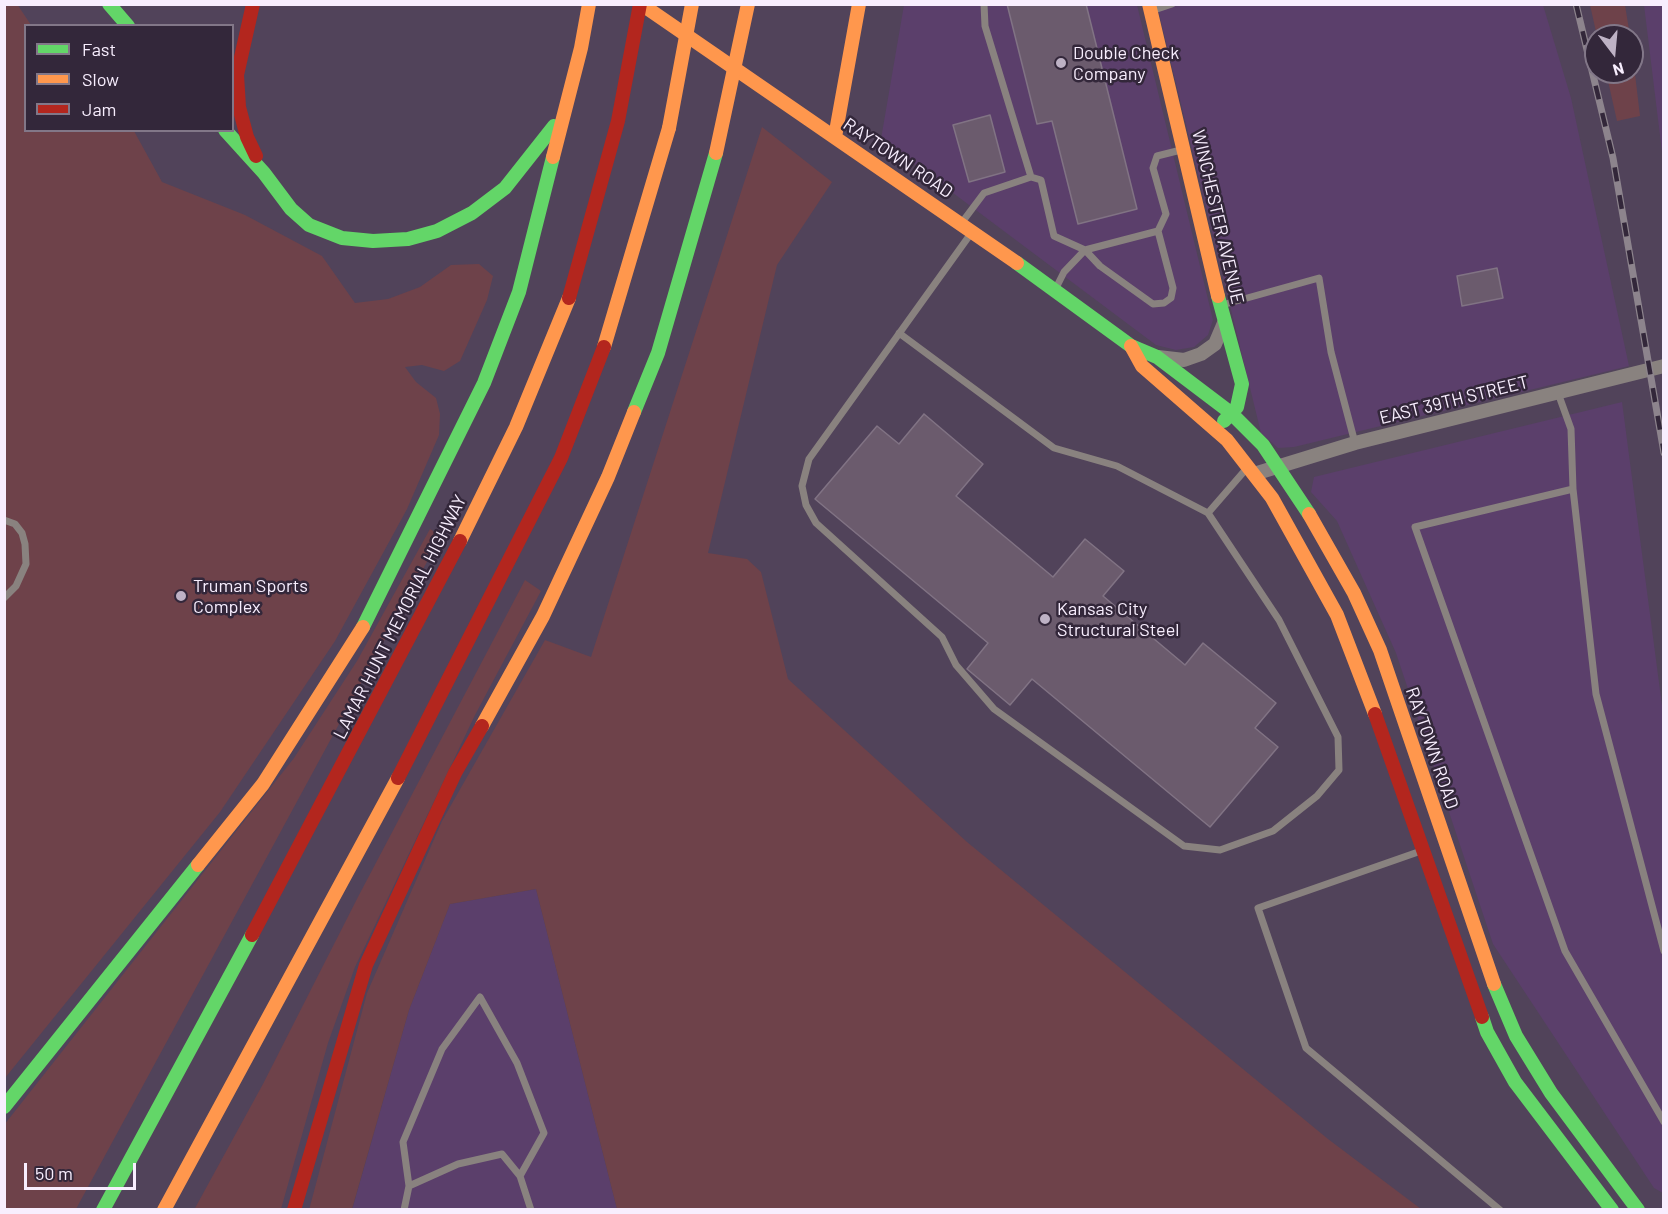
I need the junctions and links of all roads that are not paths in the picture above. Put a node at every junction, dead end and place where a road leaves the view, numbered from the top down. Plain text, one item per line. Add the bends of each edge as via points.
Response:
1 (108, 4) edge
2 (253, 4) edge
3 (588, 4) edge
4 (640, 4) edge
5 (692, 4) edge
6 (748, 4) edge
7 (859, 4) edge
8 (984, 4) edge
9 (1172, 4) edge
10 (1150, 8) edge
11 (126, 24) edge
12 (563, 114) junction
13 (227, 132) edge
14 (835, 136) junction
15 (1183, 150) junction
16 (264, 173) junction
17 (1031, 177) junction
18 (967, 227) junction
19 (1158, 231) junction
20 (1085, 250) junction
21 (1054, 290) junction
22 (1220, 306) junction
23 (1224, 323) junction
24 (899, 333) junction
25 (1131, 346) junction
26 (1157, 357) junction
27 (1664, 366) edge
28 (1558, 393) junction
29 (1231, 413) junction
30 (1216, 430) junction
31 (1355, 443) junction
32 (1279, 466) junction
33 (1251, 470) junction
34 (1573, 489) junction
35 (1208, 513) junction
36 (4, 520) edge
37 (4, 598) edge
38 (1414, 750) junction
39 (1390, 757) junction
40 (1422, 851) junction
41 (1664, 951) edge
42 (1501, 1004) junction
43 (1479, 1013) junction
44 (4, 1107) edge
45 (1664, 1122) edge
46 (520, 1176) junction
47 (409, 1186) junction
48 (1600, 1195) junction
49 (103, 1209) edge
50 (164, 1209) edge
51 (294, 1209) edge
52 (404, 1209) edge
53 (531, 1209) edge
54 (1500, 1209) edge
55 (1599, 1209) edge
56 (1612, 1209) edge
57 (1638, 1209) edge

1 - 11 main road
2 - 16 main road via 237,75 239,106 247,137
3 - 12 main road
4 - 14 main road, RAYTOWN ROAD
4 - 49 main road, LAMAR HUNT MEMORIAL HIGHWAY via 599,197 567,302 516,427 330,792
5 - 50 main road, bridge via 669,128 610,332 561,458 404,766
6 - 51 main road, bridge via 716,153 658,353 608,477 543,616 455,773 366,964
7 - 14 main road
8 - 17 lane via 985,26
9 - 10 lane
10 - 15 main road, WINCHESTER AVENUE
12 - 16 main road via 505,188 472,213 436,231 408,239 342,238 309,225 291,209
12 - 44 main road via 519,292 484,383 369,618 263,784
13 - 16 main road
14 - 18 main road, RAYTOWN ROAD
15 - 19 lane via 1156,156 1153,168 1166,214
15 - 22 main road, WINCHESTER AVENUE
17 - 18 lane via 984,192
17 - 20 lane via 1041,180 1054,236
18 - 21 main road, RAYTOWN ROAD
18 - 24 lane
19 - 20 lane
19 - 20 lane via 1173,288 1171,298 1164,303 1153,304 1100,266
20 - 21 lane via 1064,272
21 - 25 main road, RAYTOWN ROAD
22 - 23 main road, WINCHESTER AVENUE
22 - 31 lane via 1319,278 1330,352
23 - 26 street via 1215,344 1202,354 1184,360
23 - 29 main road, WINCHESTER AVENUE via 1242,384 1237,406
24 - 35 lane via 1054,448 1117,466
24 - 35 lane via 809,459 802,486 806,506 816,523 942,637 956,665 994,709 1184,846 1220,850 1273,831 1317,796 1338,770 1338,737 1279,620
25 - 26 main road, RAYTOWN ROAD
25 - 30 main road, RAYTOWN ROAD via 1142,366
26 - 29 main road, RAYTOWN ROAD
27 - 28 street, EAST 39TH STREET
28 - 31 street, EAST 39TH STREET
28 - 34 lane via 1571,429
29 - 30 main road, WINCHESTER AVENUE
29 - 32 main road, RAYTOWN ROAD
30 - 33 main road, RAYTOWN ROAD
31 - 32 street, EAST 39TH STREET
32 - 33 street, EAST 39TH STREET
32 - 38 main road, RAYTOWN ROAD via 1354,593 1380,650
33 - 35 lane
33 - 39 main road, RAYTOWN ROAD via 1297,539 1336,615
34 - 41 lane via 1596,694
34 - 45 lane via 1415,526 1564,951
36 - 37 lane via 15,524 22,533 26,564 16,586
38 - 39 main road
38 - 42 main road, RAYTOWN ROAD
39 - 40 main road, RAYTOWN ROAD
40 - 43 main road, RAYTOWN ROAD
40 - 54 lane via 1258,908 1306,1048
42 - 43 main road
42 - 57 main road, RAYTOWN ROAD via 1528,1058
43 - 48 main road, RAYTOWN ROAD via 1515,1082
46 - 47 lane via 502,1154 458,1164
46 - 47 lane via 544,1133 517,1063 480,997 442,1049 403,1142
46 - 53 lane
47 - 52 lane
48 - 55 street
48 - 56 main road, RAYTOWN ROAD

